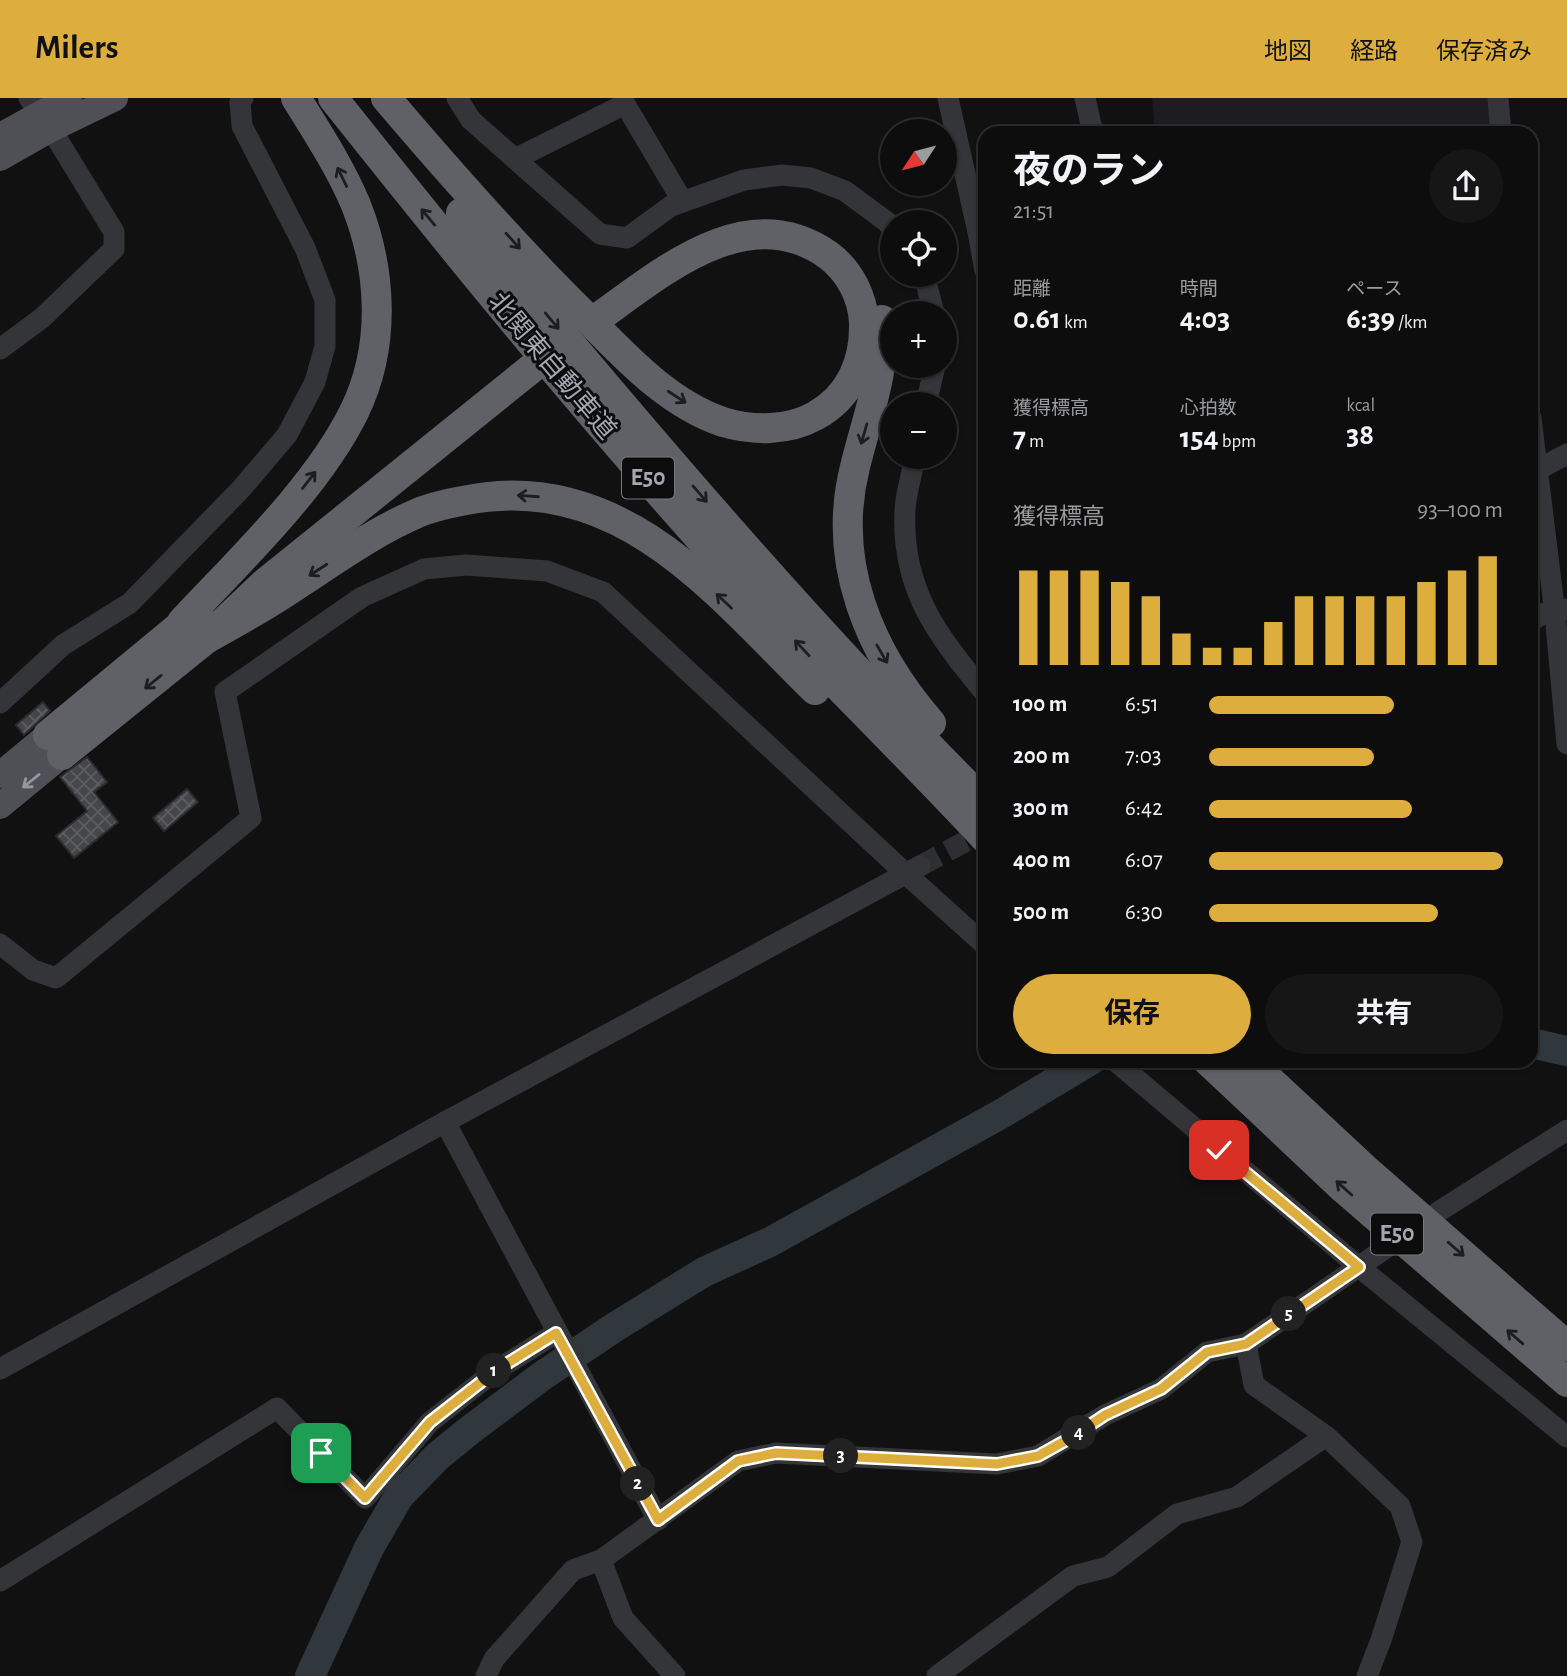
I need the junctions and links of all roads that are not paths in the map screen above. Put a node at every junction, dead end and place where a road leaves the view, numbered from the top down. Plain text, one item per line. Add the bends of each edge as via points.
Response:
1 (69, 98) edge
2 (115, 98) edge
3 (243, 98) edge
4 (296, 98) edge
5 (333, 98) edge
6 (369, 98) edge
7 (386, 98) edge
8 (457, 98) edge
9 (948, 98) edge
10 (1085, 98) edge
11 (1498, 98) edge
12 (40, 113) edge
13 (1091, 126) edge
14 (1500, 126) edge
15 (0, 136) edge
16 (0, 158) edge
17 (514, 159) junction
18 (683, 202) junction
19 (978, 215) edge
20 (880, 217) edge
21 (1, 348) edge
22 (1567, 454) edge
23 (913, 469) edge
24 (1538, 469) edge
25 (1538, 476) edge
26 (1561, 611) edge
27 (1538, 617) edge
28 (182, 622) junction
29 (206, 639) junction
30 (978, 684) edge
31 (0, 702) edge
32 (1567, 744) edge
33 (55, 745) junction
34 (978, 774) edge
35 (0, 775) edge
36 (978, 796) edge
37 (0, 806) edge
38 (978, 831) edge
39 (978, 846) edge
40 (913, 869) junction
41 (978, 939) edge
42 (0, 944) edge
43 (1123, 1068) edge
44 (1246, 1072) edge
45 (445, 1122) junction
46 (1567, 1130) edge
47 (1438, 1212) dead end
48 (1386, 1248) dead end
49 (1359, 1267) junction
50 (560, 1340) junction
51 (1246, 1344) junction
52 (1567, 1346) edge
53 (0, 1369) edge
54 (1567, 1382) edge
55 (1326, 1436) junction
56 (1567, 1437) edge
57 (658, 1520) junction
58 (601, 1560) junction
59 (0, 1581) edge
60 (486, 1676) edge
61 (675, 1676) edge
62 (937, 1676) edge
63 (1367, 1676) edge

1 - 12 main road
2 - 12 main road
3 - 31 street via 242,126 305,248 325,300 325,346 315,382 287,435 130,603 63,645
28 -> 4 highway via 316,472 354,411 375,344 375,270 368,240 356,204
38 -> 5 highway, 北関東自動車道 / E50 via 750,593 640,470
6 -> 36 highway, 北関東自動車道 / E50 via 646,432
7 -> 34 highway via 546,278 624,355 659,386 722,421 750,428 800,423 837,400 849,386 860,365 863,314 858,291 835,260 798,238 741,237 706,247 597,310 669,250 724,225 772,218 795,221 837,239 851,254 876,294 884,345 849,502 847,532 856,591 878,648 892,670 921,712
8 - 17 street via 471,120
9 - 19 street
10 - 13 street
11 - 14 street
12 - 15 main road
12 - 16 main road
12 - 21 street via 114,232 114,248 42,318
17 - 18 street via 600,233 627,238
17 - 18 street via 625,104
18 - 20 street via 744,180 782,175 811,178 845,191
22 - 24 street
23 - 30 street via 905,508 912,574 924,608 945,644
25 - 26 street
26 - 27 street
26 - 32 street
28 - 29 highway via 257,571 380,469 528,362 265,583
28 - 33 highway
29 -> 33 highway
39 -> 29 highway via 694,572 634,528 585,506 507,495 452,502 420,513 358,545
33 - 35 main road
33 -> 37 main road
40 - 41 street
40 - 42 street via 603,592 547,571 466,565 424,569 362,597 225,692 251,818 66,970 56,978 33,970
40 - 45 street
43 - 49 street
44 -> 52 highway, E50
54 -> 44 highway, E50 via 1345,1189
45 - 50 street
45 - 53 street
46 - 47 street
48 - 49 street
49 - 51 street
49 - 56 street
50 - 57 street
50 - 59 street via 495,1371 430,1422 365,1498 277,1408
51 - 55 street via 1254,1385
51 - 57 street via 1207,1352 1161,1389 1105,1415 1038,1456 997,1464 776,1453 738,1461
55 - 62 street via 1237,1497 1177,1514 1108,1567 1073,1576
55 - 63 street via 1400,1506 1412,1542
57 - 58 street
58 - 60 street via 573,1570 494,1658
58 - 61 street via 624,1618

